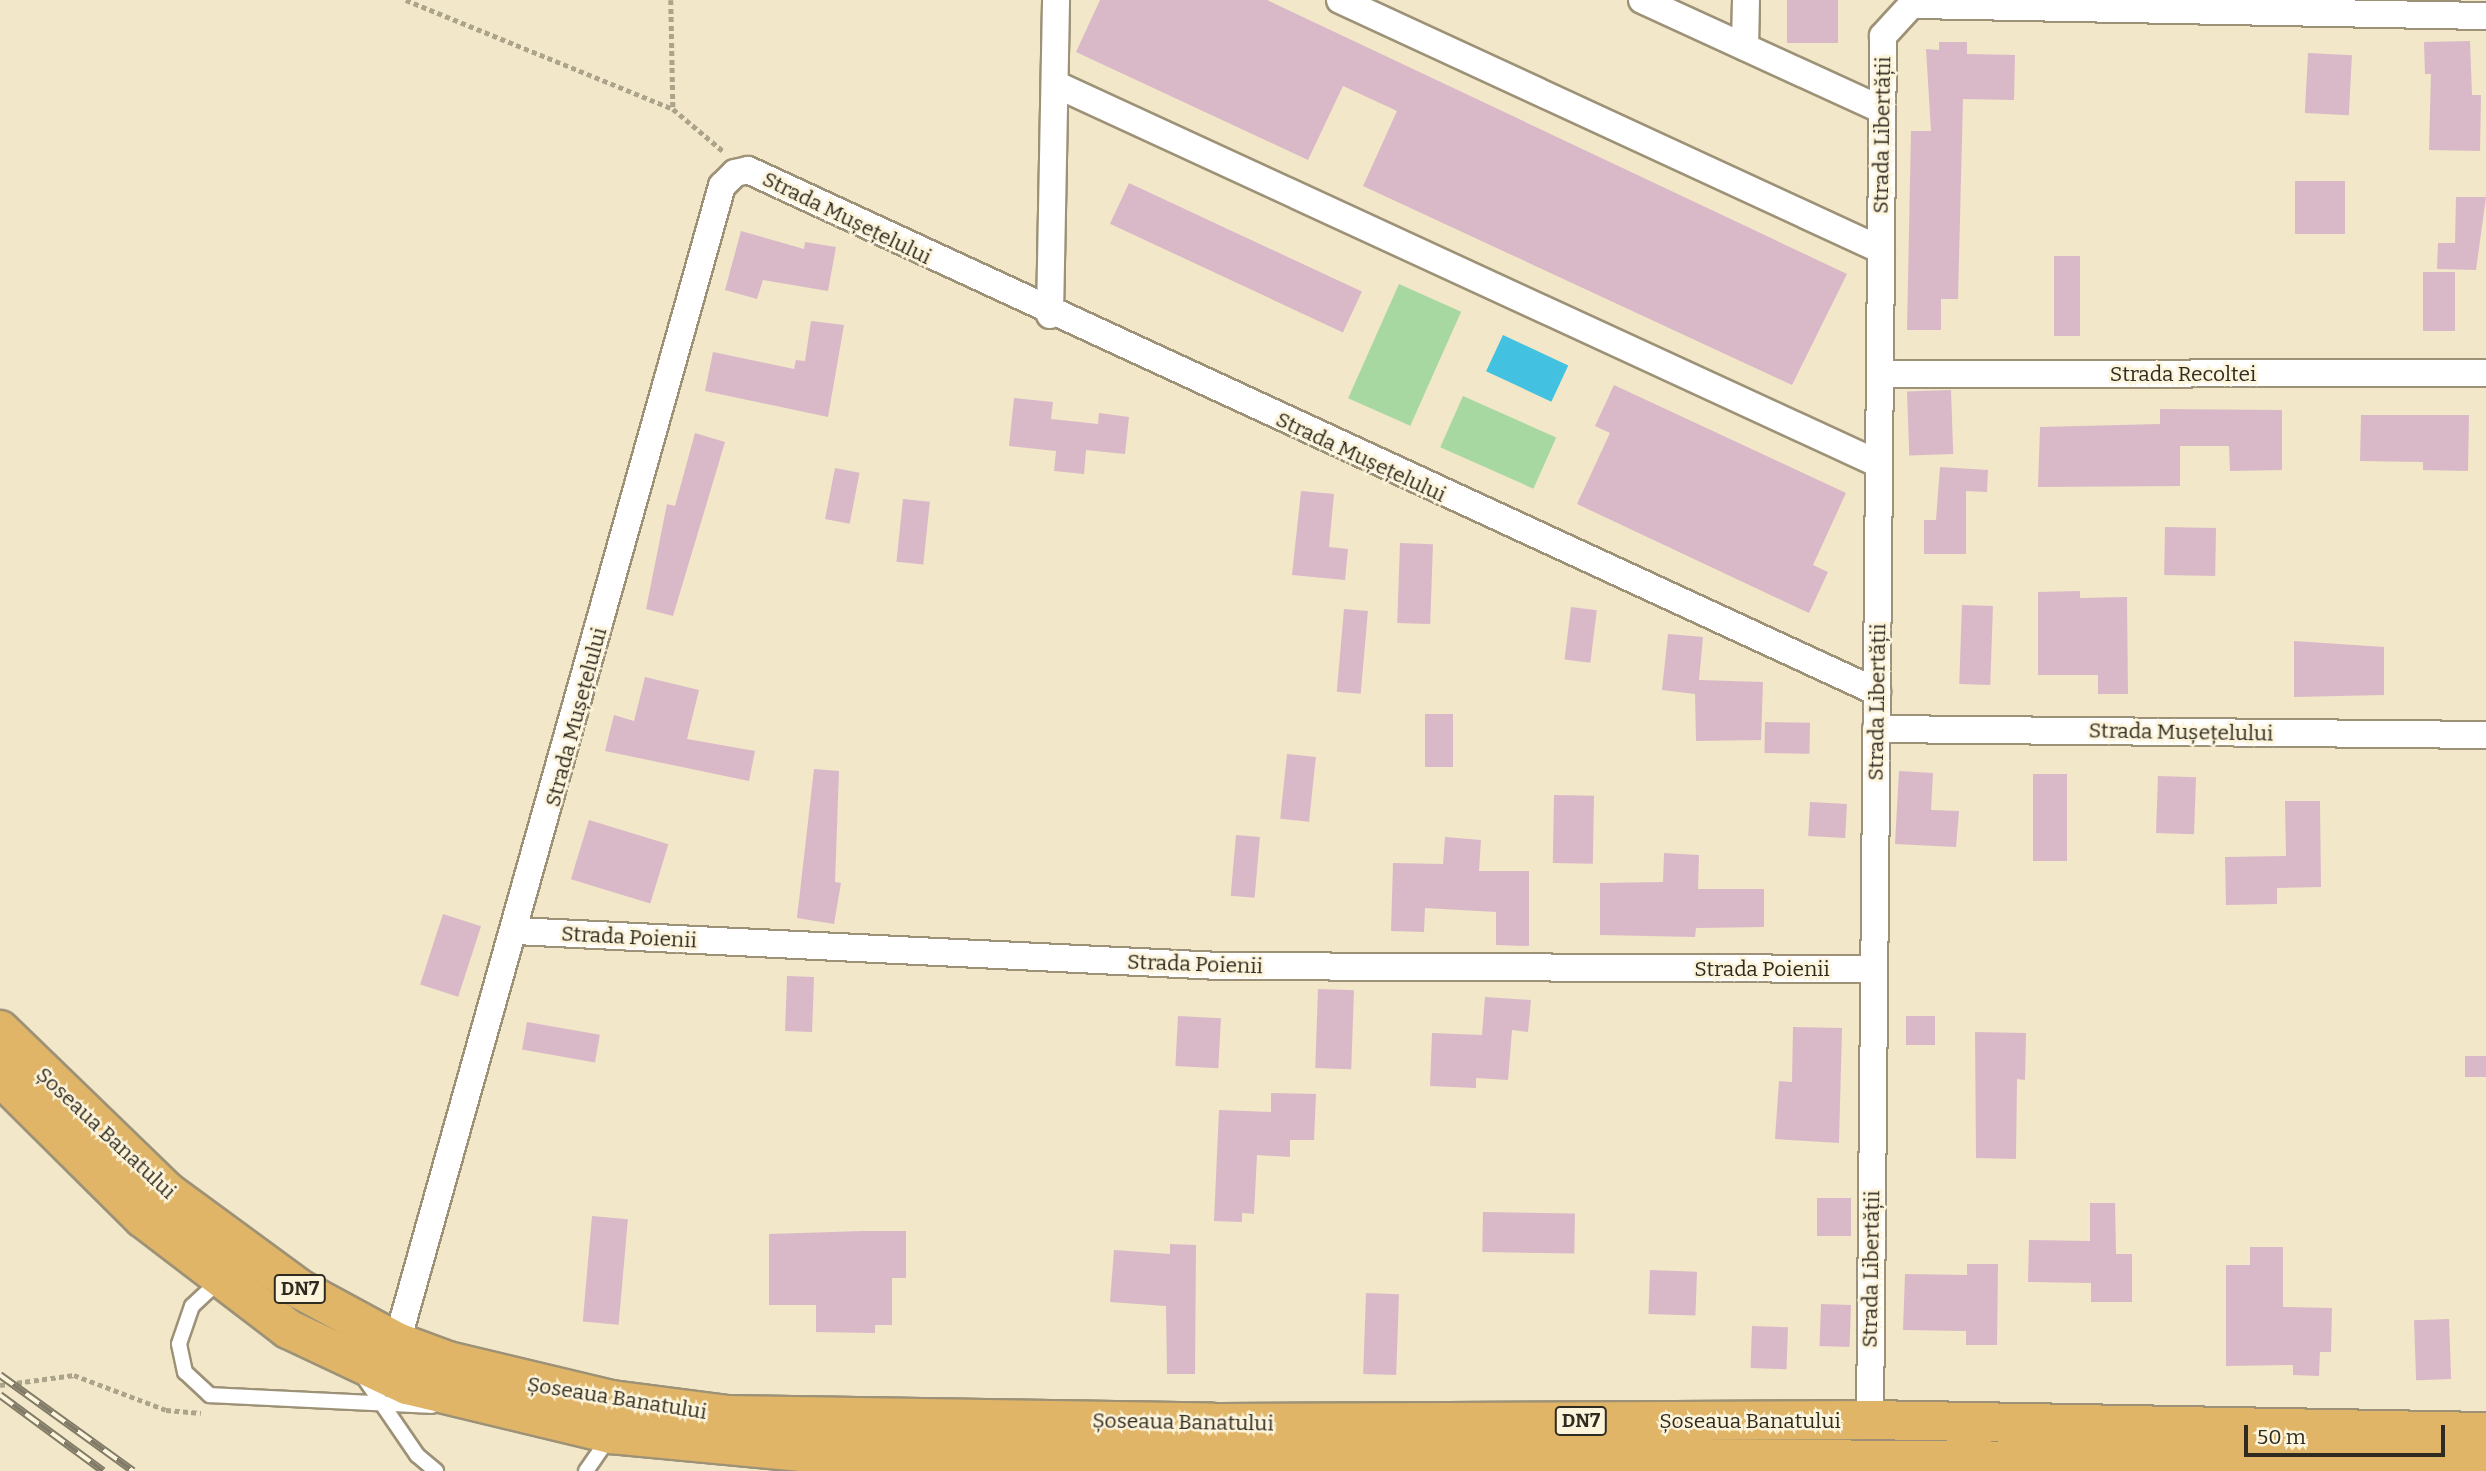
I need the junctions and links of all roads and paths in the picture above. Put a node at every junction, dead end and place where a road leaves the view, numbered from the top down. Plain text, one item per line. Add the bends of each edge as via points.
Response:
1 (406, 0) edge
2 (671, 0) edge
3 (1056, 0) edge
4 (1340, 0) edge
5 (1642, 0) edge
6 (1746, 0) edge
7 (1916, 2) edge
8 (2486, 16) edge
9 (1745, 47) junction
10 (1055, 84) junction
11 (673, 109) junction
12 (1882, 110) junction
13 (735, 173) junction
14 (1881, 250) junction
15 (1050, 314) junction
16 (2486, 373) edge
17 (1880, 374) junction
18 (1879, 464) junction
19 (1877, 692) junction
20 (1876, 729) junction
21 (2486, 735) edge
22 (516, 931) junction
23 (1874, 969) junction
24 (0, 1030) edge
25 (0, 1076) edge
26 (246, 1282) junction
27 (397, 1342) junction
28 (353, 1363) junction
29 (0, 1385) edge
30 (230, 1399) junction
31 (479, 1405) junction
32 (383, 1407) junction
33 (1870, 1420) junction
34 (2486, 1432) edge
35 (611, 1434) junction
36 (1242, 1463) edge
37 (2486, 1464) edge
38 (1870, 1466) edge
39 (436, 1471) edge
40 (586, 1471) edge

1 - 11 path
2 - 11 path
3 - 10 street
4 - 14 street
5 - 9 street
6 - 9 street
7 - 8 street
7 - 12 street, Strada Libertății via 1901,12 1883,36
9 - 12 street
10 - 15 street
10 - 18 street
11 - 13 path via 722,149
12 - 14 street, Strada Libertății
13 - 15 street, Strada Mușețelului via 748,170
13 - 22 street, Strada Mușețelului via 722,186
14 - 17 street, Strada Libertății
15 - 19 street, Strada Mușețelului
16 - 17 street, Strada Recoltei
17 - 18 street, Strada Libertății
18 - 19 street, Strada Libertății
19 - 20 street, Strada Libertății
20 - 21 street, Strada Mușețelului
20 - 23 street, Strada Libertății
22 - 23 street, Strada Poienii via 1219,967
22 - 27 street, Strada Mușețelului
23 - 33 street, Strada Libertății
24 - 27 main road, Șoseaua Banatului / DN7 via 94,1126 201,1219 301,1290
25 - 26 main road, Șoseaua Banatului / DN7 via 104,1183
26 - 27 lane via 348,1329
26 - 28 main road, Șoseaua Banatului / DN7 via 288,1329
26 - 30 lane via 192,1306 179,1354 197,1386
27 - 33 main road, Șoseaua Banatului / DN7 via 545,1389 728,1415 1212,1423
28 - 31 main road, Șoseaua Banatului / DN7
28 - 32 lane
29 - 30 path via 74,1375 183,1413
30 - 32 lane
31 - 32 lane
31 - 35 main road, Șoseaua Banatului / DN7
32 - 39 lane
33 - 34 main road, Șoseaua Banatului / DN7
35 - 36 main road, Șoseaua Banatului / DN7 via 802,1452
35 - 40 lane
36 - 38 main road, Șoseaua Banatului / DN7
37 - 38 main road, Șoseaua Banatului / DN7

